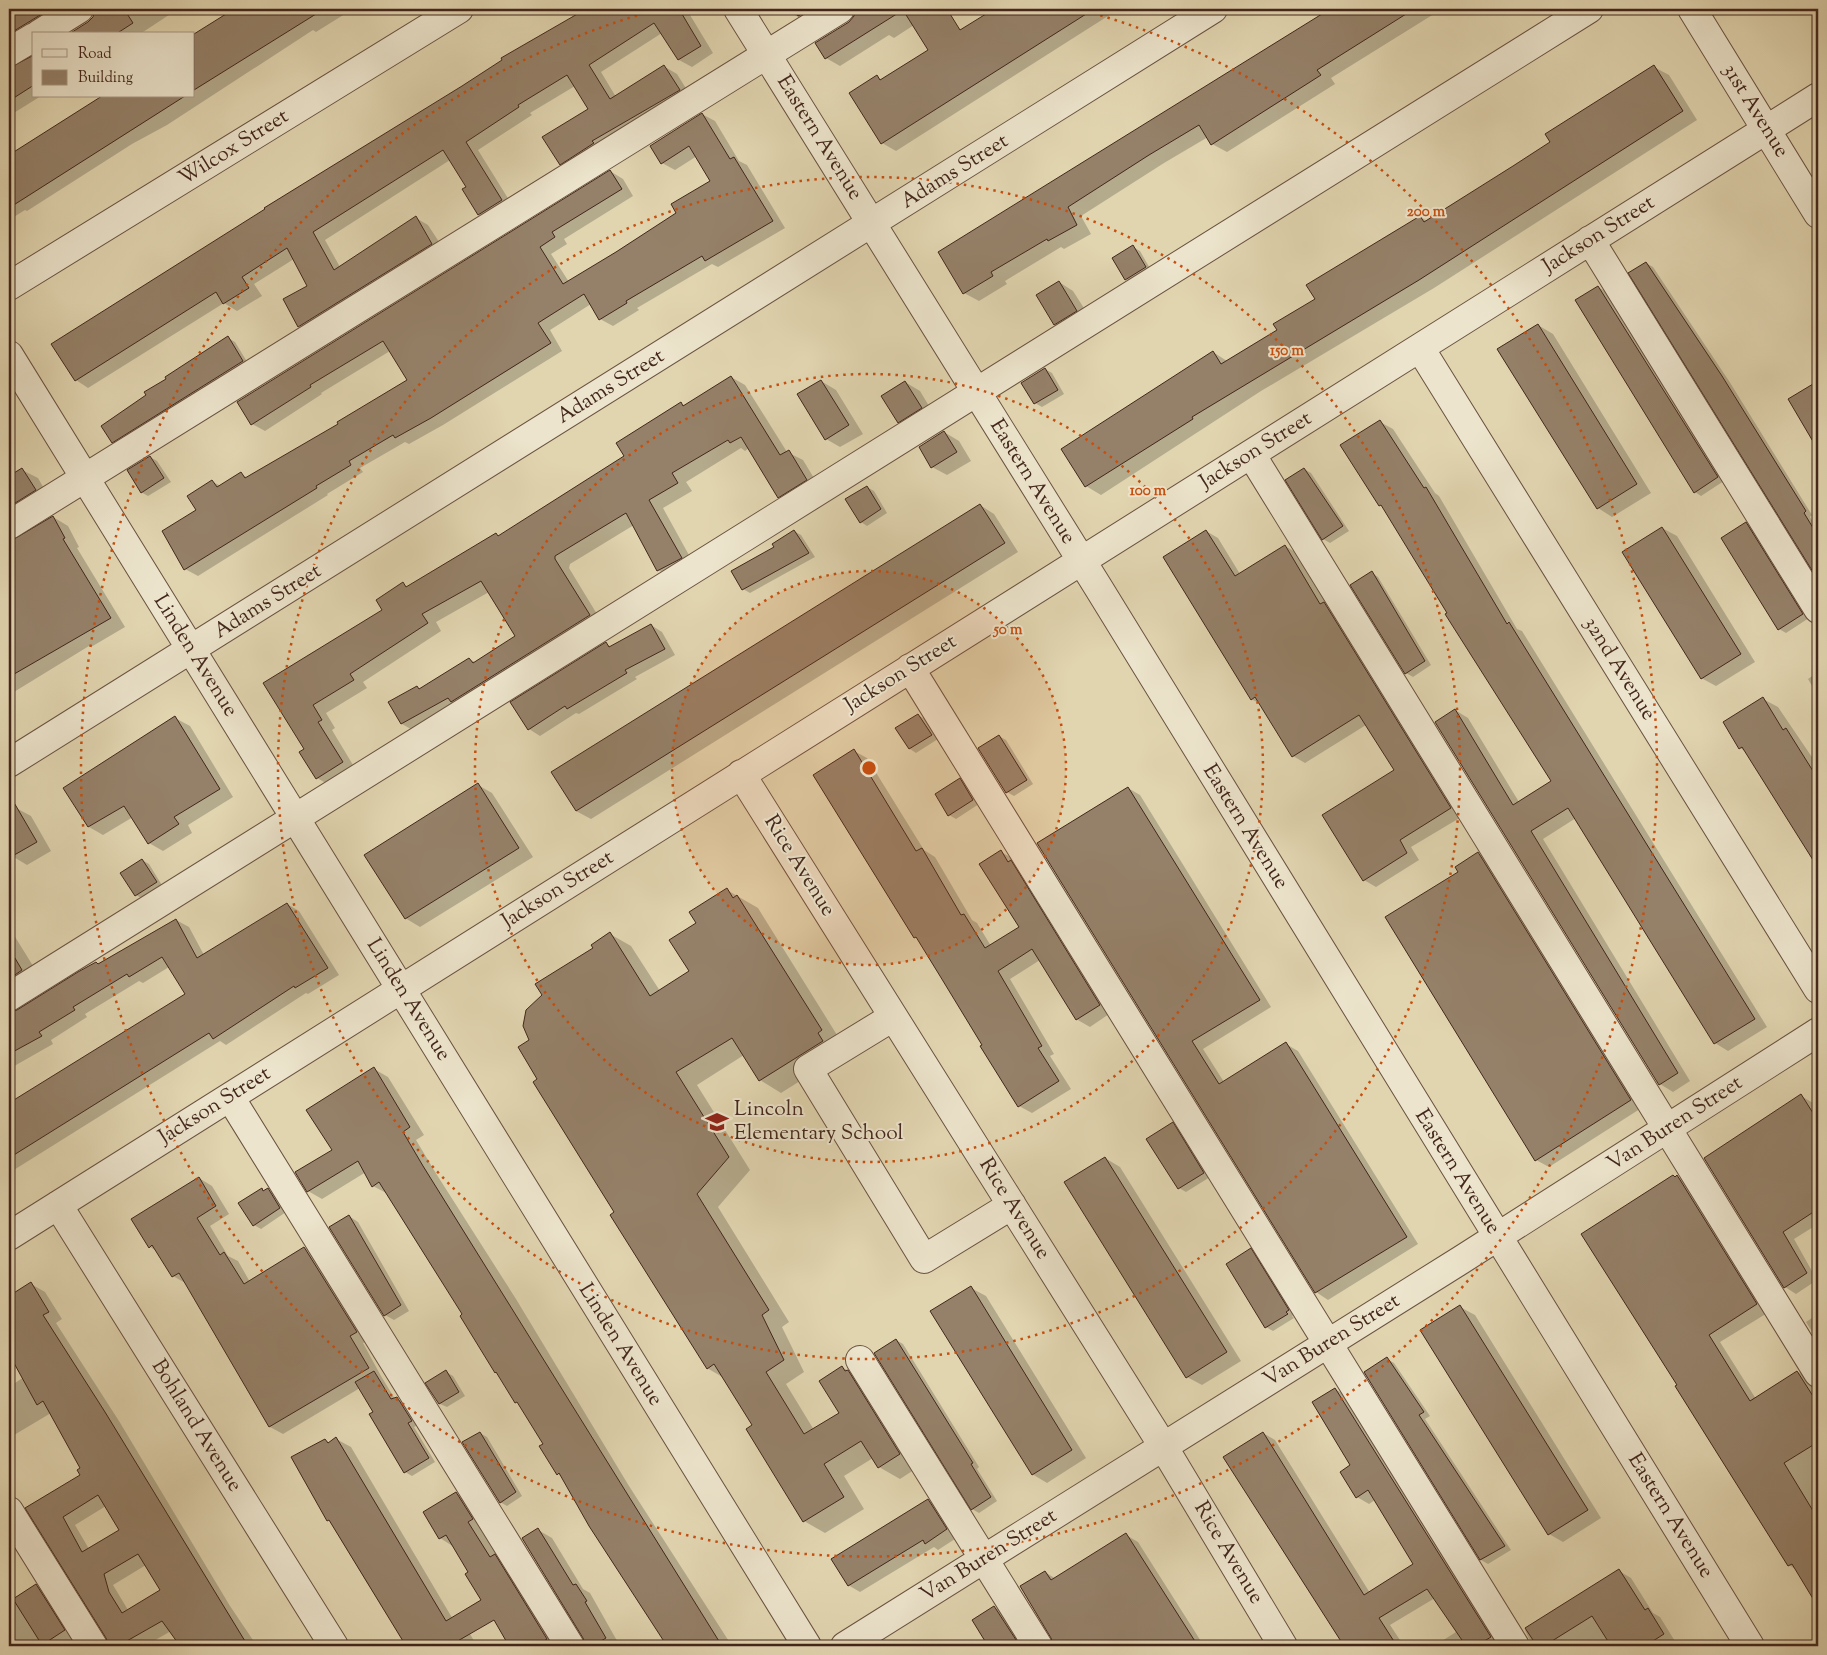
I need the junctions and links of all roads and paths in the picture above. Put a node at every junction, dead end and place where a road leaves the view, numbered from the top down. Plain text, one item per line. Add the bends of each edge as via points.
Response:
1 (79, 9) edge
2 (459, 9) edge
3 (738, 9) edge
4 (840, 9) edge
5 (1213, 9) edge
6 (1589, 9) edge
7 (1692, 9) edge
8 (42, 32) edge
9 (32, 38) edge
10 (9, 52) edge
11 (766, 55) junction
12 (1818, 96) edge
13 (1766, 129) junction
14 (1818, 214) edge
15 (872, 224) junction
16 (1590, 240) junction
17 (9, 286) edge
18 (1420, 348) junction
19 (9, 355) edge
20 (977, 393) junction
21 (1251, 454) junction
22 (85, 478) junction
23 (9, 525) edge
24 (1081, 560) junction
25 (1818, 609) edge
26 (191, 650) junction
27 (910, 668) junction
28 (9, 763) edge
29 (741, 774) junction
30 (295, 819) junction
31 (401, 989) junction
32 (1818, 989) edge
33 (9, 997) edge
34 (894, 1017) junction
35 (1818, 1032) edge
36 (230, 1097) junction
37 (1667, 1129) junction
38 (58, 1205) junction
39 (1012, 1205) junction
40 (9, 1236) edge
41 (1497, 1237) junction
42 (1328, 1343) junction
43 (860, 1360) dead end
44 (1818, 1373) edge
45 (1163, 1446) junction
46 (9, 1511) edge
47 (984, 1559) junction
48 (93, 1646) edge
49 (334, 1646) edge
50 (570, 1646) edge
51 (806, 1646) edge
52 (845, 1646) edge
53 (1038, 1646) edge
54 (1283, 1646) edge
55 (1515, 1646) edge
56 (1750, 1646) edge

1 - 8 street
2 - 17 street, Wilcox Street
3 - 11 street, Eastern Avenue
4 - 11 street
5 - 15 street, Adams Street
6 - 20 street
7 - 13 street, 31st Avenue
9 - 10 street
11 - 15 street, Eastern Avenue
11 - 22 street
12 - 13 street, Jackson Street
13 - 14 street, 31st Avenue
13 - 16 street, Jackson Street
15 - 20 street, Eastern Avenue
15 - 26 street, Adams Street
16 - 18 street, Jackson Street
16 - 25 street
18 - 21 street, Jackson Street
18 - 32 street, 32nd Avenue
19 - 22 street, Linden Avenue
20 - 24 street, Eastern Avenue
20 - 30 street
21 - 24 street, Jackson Street
21 - 37 street
22 - 23 street
22 - 26 street, Linden Avenue
24 - 27 street, Jackson Street
24 - 41 street, Eastern Avenue
26 - 28 street, Adams Street
26 - 30 street, Linden Avenue
27 - 29 street, Jackson Street
27 - 42 street
29 - 31 street, Jackson Street
29 - 34 street, Rice Avenue
30 - 31 street, Linden Avenue
30 - 33 street
31 - 36 street, Jackson Street
31 - 51 street, Linden Avenue
34 - 39 street, Rice Avenue
34 - 39 street via 808,1069 924,1259
35 - 37 street, Van Buren Street
36 - 38 street, Jackson Street
36 - 50 street
37 - 41 street, Van Buren Street
37 - 44 street
38 - 40 street, Jackson Street
38 - 49 street, Bohland Avenue
39 - 45 street, Rice Avenue
41 - 42 street, Van Buren Street
41 - 56 street, Eastern Avenue
42 - 45 street, Van Buren Street
42 - 55 street
43 - 47 street
45 - 47 street, Van Buren Street
45 - 54 street, Rice Avenue
46 - 48 street
47 - 52 street, Van Buren Street
47 - 53 street

